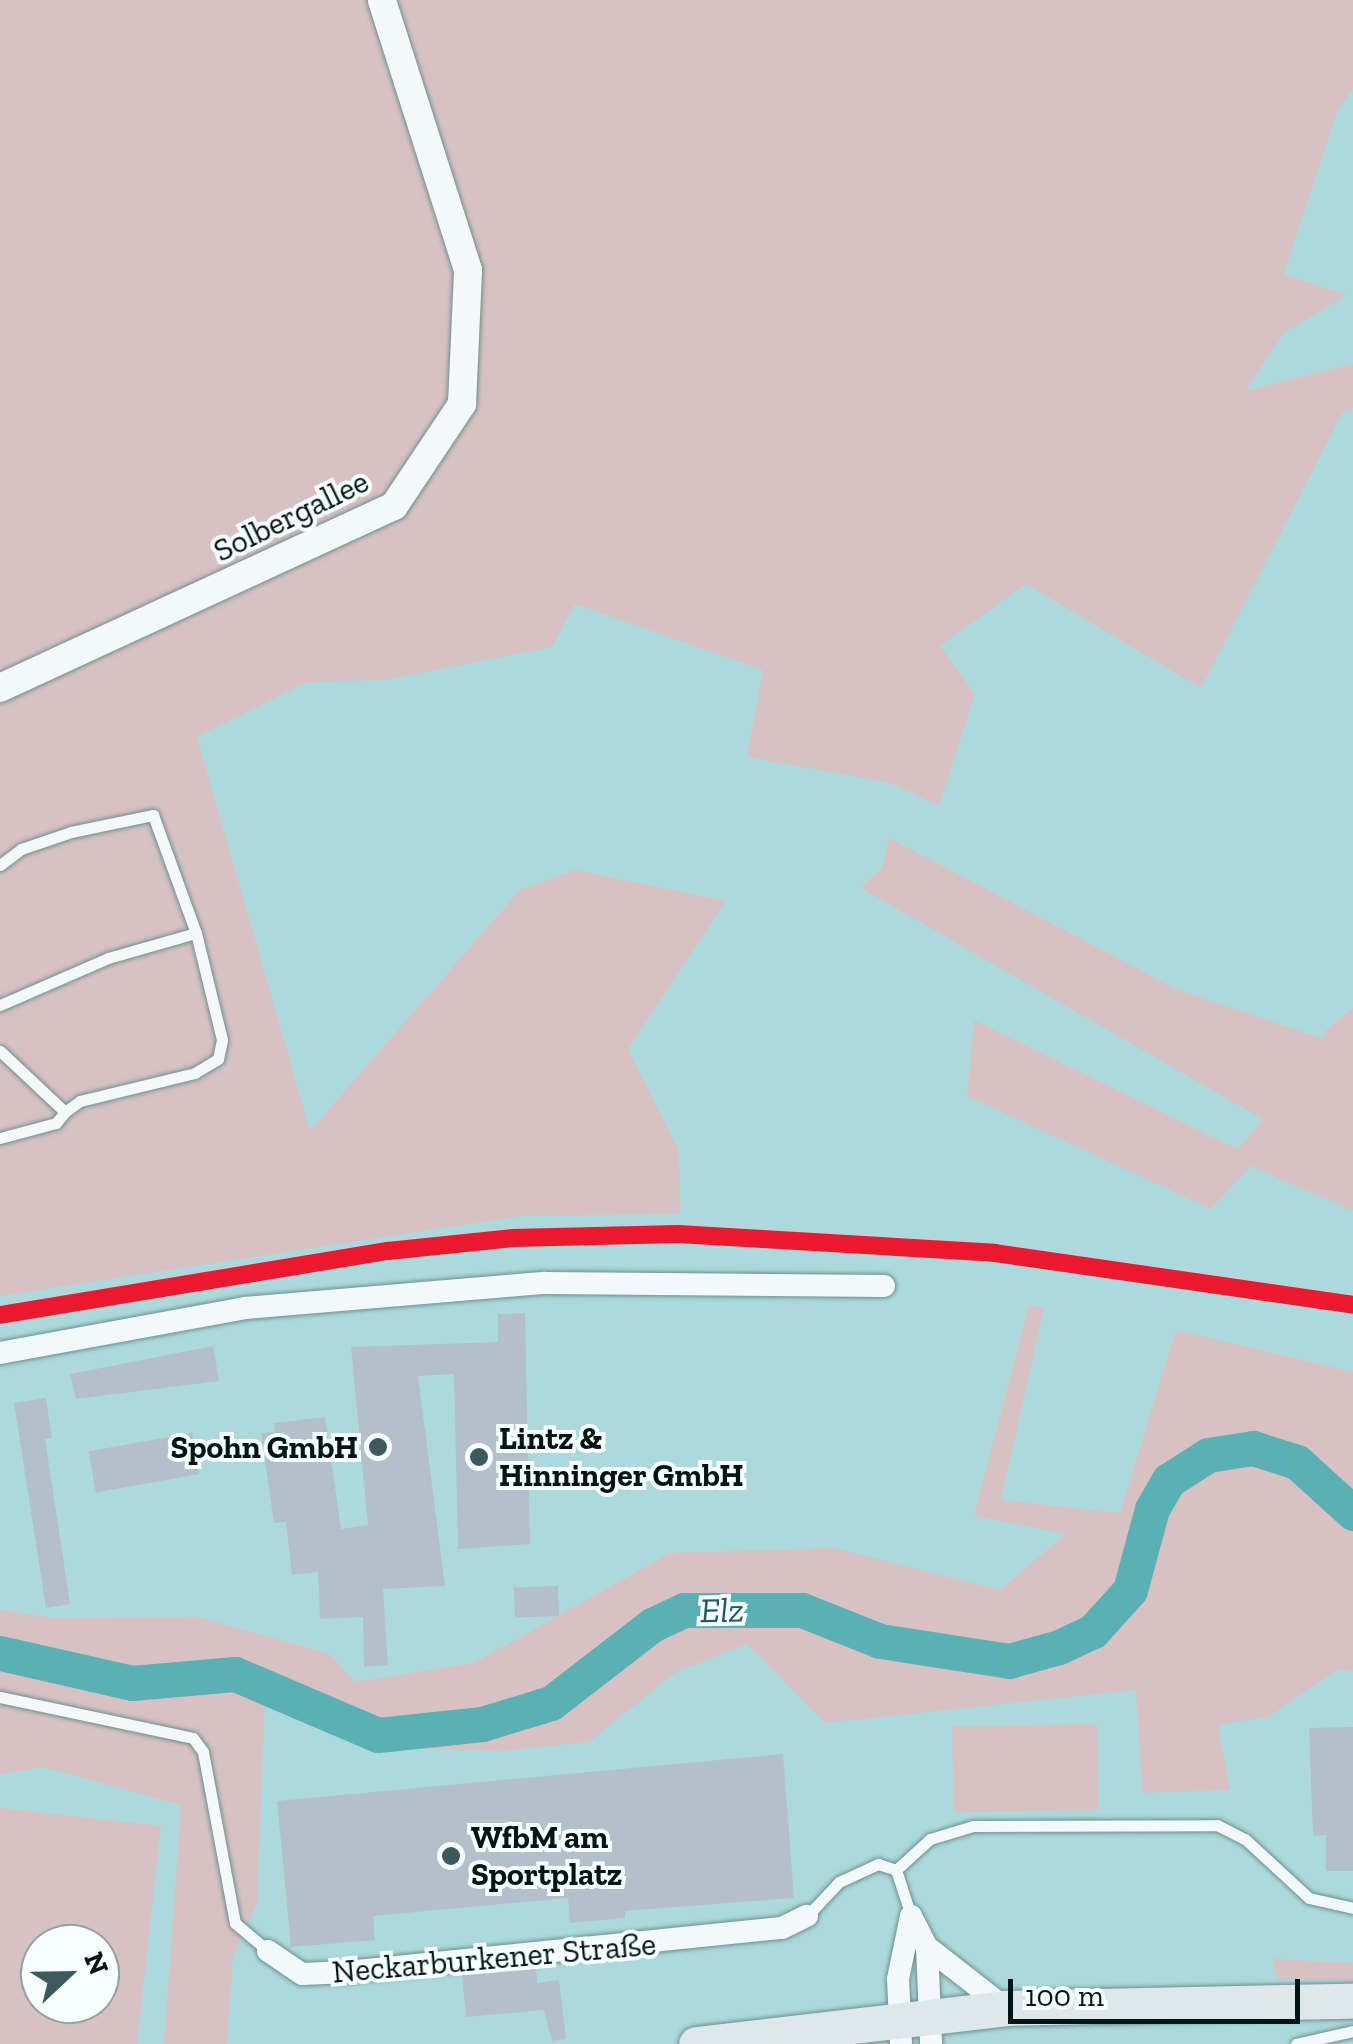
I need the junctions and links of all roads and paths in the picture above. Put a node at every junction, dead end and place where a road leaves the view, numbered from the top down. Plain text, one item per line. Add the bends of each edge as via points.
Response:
1 (382, 0) edge
2 (0, 688) edge
3 (0, 865) edge
4 (196, 933) junction
5 (0, 1005) edge
6 (0, 1051) edge
7 (65, 1112) junction
8 (0, 1138) edge
9 (884, 1286) dead end
10 (0, 1353) edge
11 (0, 1696) edge
12 (896, 1870) junction
13 (1353, 1908) edge
14 (807, 1916) joint
15 (911, 1916) junction
16 (927, 1947) junction
17 (268, 1951) joint
18 (1353, 2001) edge
19 (1005, 2008) junction
20 (808, 2026) junction
21 (915, 2029) edge
22 (1353, 2030) edge
23 (696, 2044) edge
24 (851, 2044) edge
25 (1296, 2044) edge

1 - 2 street, Solbergallee via 468,270 462,404 394,506
3 - 4 lane via 21,849 71,832 153,815
4 - 5 lane via 108,958
4 - 7 lane via 222,1040 218,1058 195,1073 80,1102
6 - 7 lane
7 - 8 lane via 56,1123
9 - 10 street via 545,1283 246,1308
11 - 17 lane, Neckarburkener Straße via 193,1738 203,1752 235,1923
12 - 13 lane via 930,1838 973,1826 1218,1825 1245,1839 1309,1898
12 - 14 lane, Neckarburkener Straße via 860,1868
12 - 15 lane
14 - 17 street, Neckarburkener Straße via 782,1928 346,1972 302,1974
15 - 16 street
15 - 21 street via 902,1936
16 - 19 street
16 - 21 street
18 - 19 main road
19 - 21 main road
20 - 21 main road
20 - 23 main road
20 - 24 street
22 - 25 lane

